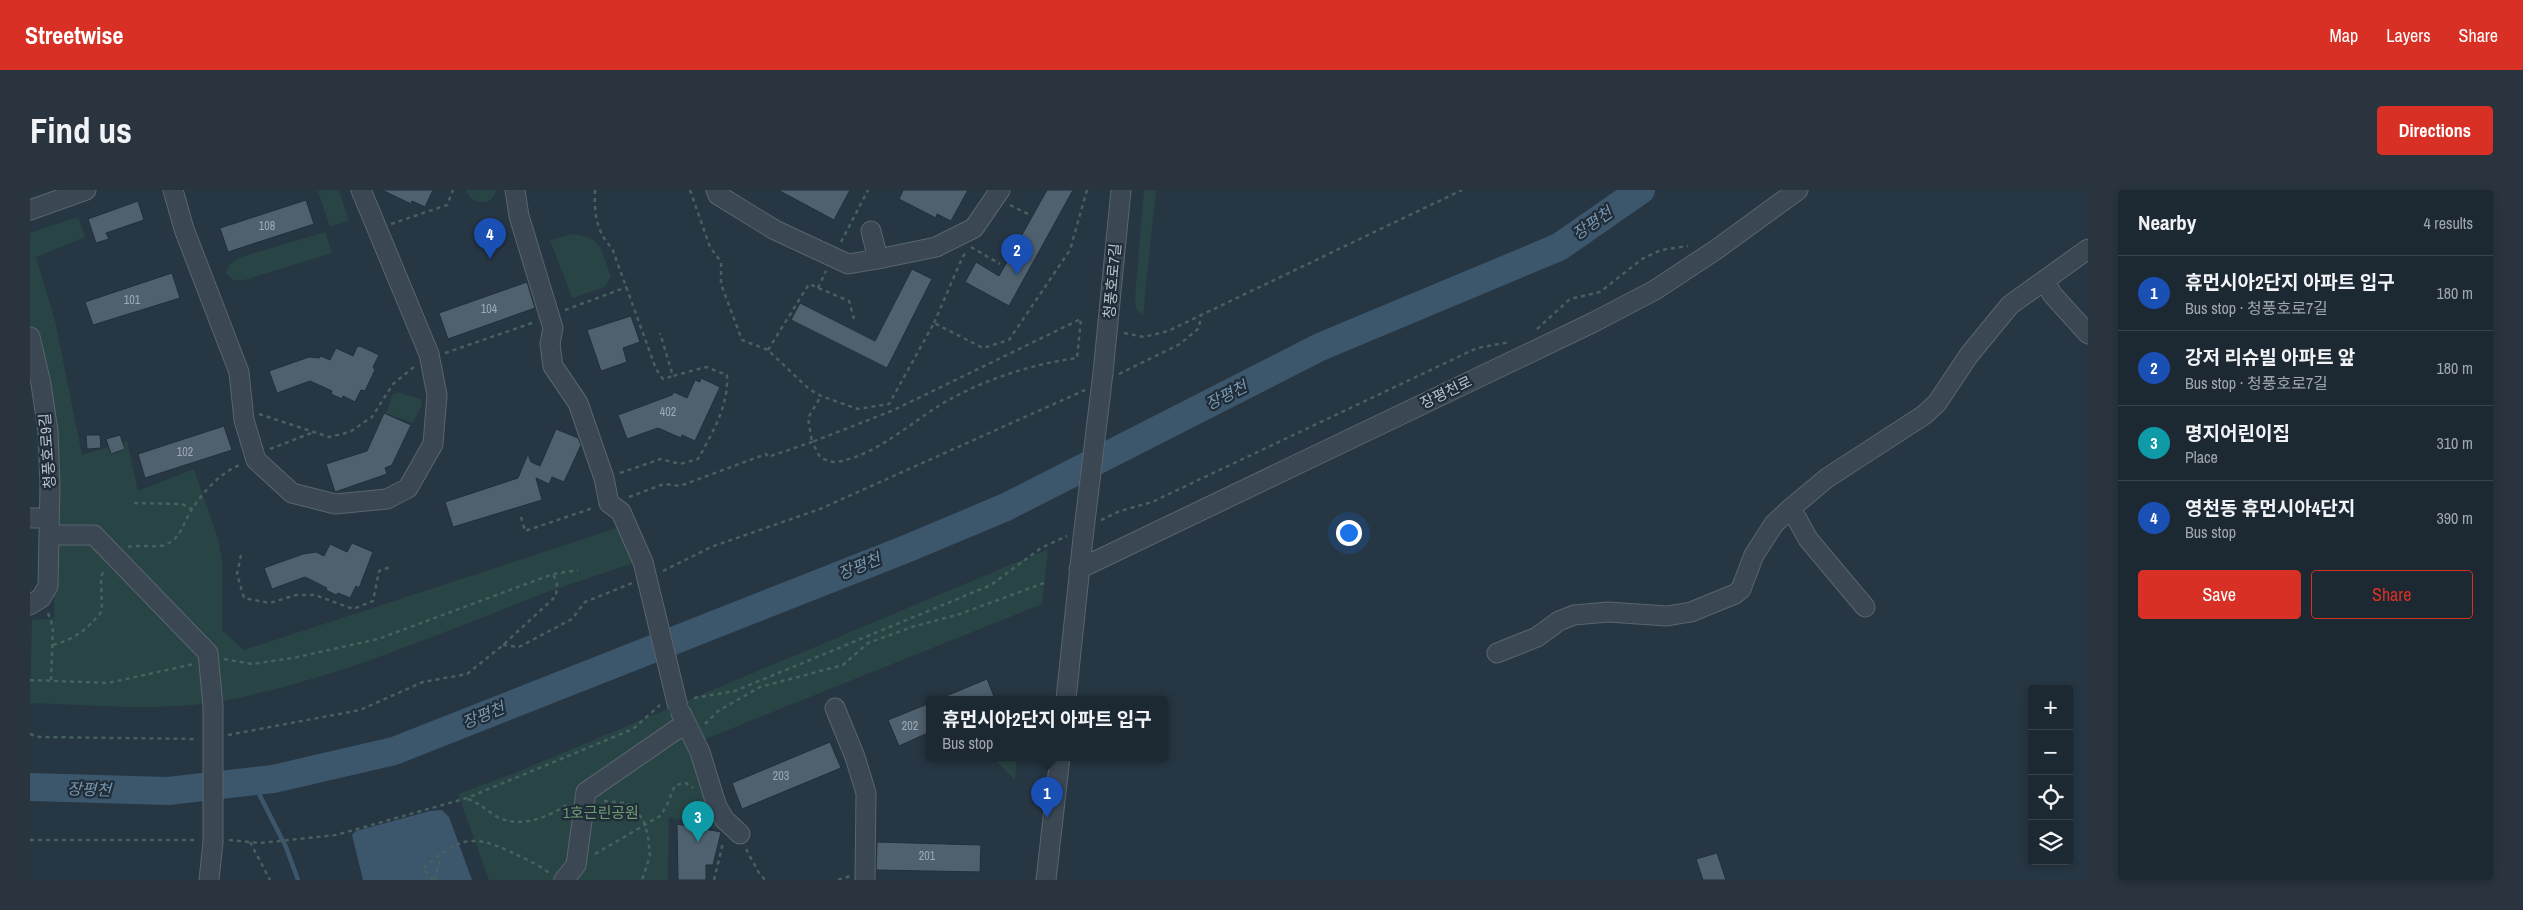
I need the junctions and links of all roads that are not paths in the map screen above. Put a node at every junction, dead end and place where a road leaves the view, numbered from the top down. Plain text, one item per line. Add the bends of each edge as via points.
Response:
1 (86, 190) edge
2 (173, 190) edge
3 (361, 190) edge
4 (515, 190) edge
5 (1000, 190) edge
6 (1121, 190) edge
7 (1798, 190) edge
8 (718, 192) edge
9 (30, 210) edge
10 (871, 231) dead end
11 (2088, 248) edge
12 (878, 259) junction
13 (2045, 281) junction
14 (2088, 334) edge
15 (30, 337) edge
16 (38, 420) edge
17 (1791, 508) junction
18 (30, 518) edge
19 (49, 526) junction
20 (1079, 569) junction
21 (39, 598) edge
22 (1865, 607) dead end
23 (1497, 653) dead end
24 (1066, 696) edge
25 (835, 708) dead end
26 (681, 714) junction
27 (1060, 761) edge
28 (740, 834) road end
29 (558, 878) edge
30 (858, 878) edge
31 (209, 880) edge
32 (1046, 880) edge

1 - 9 street
2 - 3 street via 184,229 239,372 243,412 255,458 292,494 335,504 387,499 408,488 433,444 438,395 430,359
4 - 26 street, bridge via 553,328 550,344 553,366 578,403 642,571
5 - 12 street via 974,228 936,247
6 - 20 street, 청풍호로7길, bridge via 1107,330 1108,375 1081,532
7 - 20 street, 장평천로 via 1717,249 1639,298
8 - 12 street via 775,230 848,264
10 - 12 street
11 - 13 street
13 - 14 street via 2052,294
13 - 17 street via 2010,305 1969,355 1937,403 1924,415 1827,478
15 - 16 street, 청풍호로9길
16 - 19 street, 청풍호로9길 via 50,485
17 - 22 street via 1808,539
17 - 23 street via 1774,524 1754,556 1741,588 1722,601 1667,616 1608,612 1574,615 1530,640
18 - 19 street
19 - 21 street, 청풍호로9길 via 48,586
19 - 31 street, bridge via 94,535 209,657 213,706 214,841
20 - 24 street
25 - 30 street via 856,757 866,793
26 - 28 street via 700,752 717,807
26 - 29 street via 585,799 576,865
27 - 32 street

